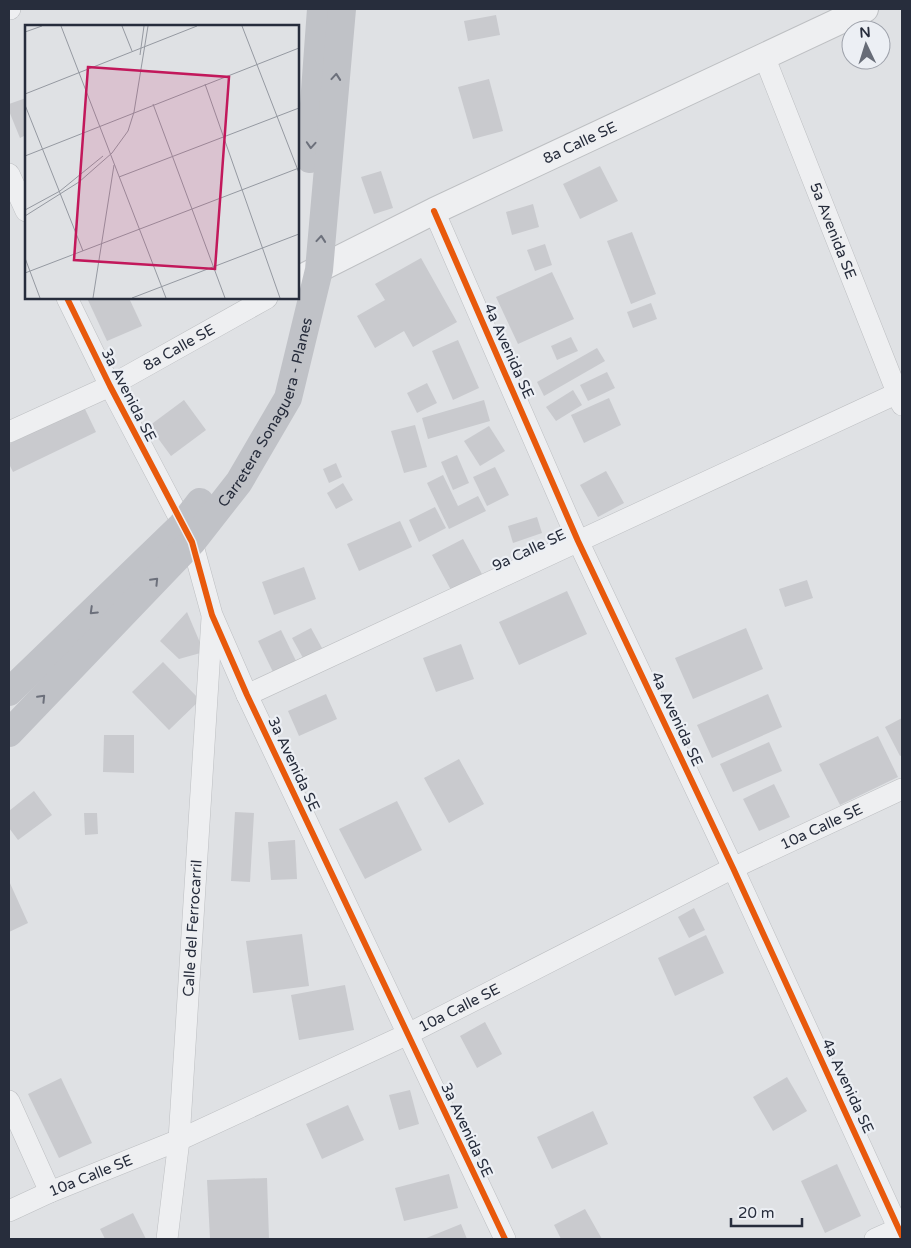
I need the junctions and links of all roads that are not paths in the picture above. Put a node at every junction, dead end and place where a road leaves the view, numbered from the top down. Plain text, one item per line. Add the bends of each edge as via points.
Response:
1 (321, 9) edge
2 (342, 9) edge
3 (865, 9) edge
4 (764, 56) junction
5 (9, 174) edge
6 (25, 209) edge
7 (434, 211) junction
8 (302, 283) edge
9 (67, 299) edge
10 (264, 299) edge
11 (297, 299) edge
12 (110, 386) junction
13 (901, 397) edge
14 (9, 432) edge
15 (187, 534) junction
16 (578, 541) junction
17 (212, 615) junction
18 (9, 692) edge
19 (247, 695) junction
20 (9, 733) edge
21 (902, 789) edge
22 (733, 868) junction
23 (408, 1034) junction
24 (9, 1102) edge
25 (179, 1140) junction
26 (50, 1192) junction
27 (9, 1210) edge
28 (901, 1230) edge
29 (167, 1239) edge
30 (505, 1239) edge
31 (875, 1239) edge

1 -> 8 main road, Carretera Sonaguera - Planes
8 -> 2 main road, Carretera Sonaguera - Planes
3 - 4 street, 8a Calle SE
4 - 7 street, 8a Calle SE
4 - 13 street, 5a Avenida SE
5 - 6 street
7 - 8 street, 8a Calle SE
7 - 16 street, 4a Avenida SE
8 - 15 main road, Carretera Sonaguera - Planes via 288,398 239,482
9 - 12 street, 3a Avenida SE
10 - 12 street, 8a Calle SE
11 - 15 main road, Carretera Sonaguera - Planes via 271,391
12 - 14 street, 8a Calle SE
12 - 15 street, 3a Avenida SE
13 - 16 street, 9a Calle SE
15 - 17 street, 3a Avenida SE
15 -> 18 main road, Carretera Sonaguera - Planes
20 -> 15 main road, Carretera Sonaguera - Planes
16 - 19 street, 9a Calle SE
16 - 22 street, 4a Avenida SE
17 - 19 street, 3a Avenida SE
17 - 25 street, Calle del Ferrocarril
19 - 23 street, 3a Avenida SE
21 - 22 street, 10a Calle SE
22 - 23 street, 10a Calle SE
22 - 28 street, 4a Avenida SE
23 - 25 street, 10a Calle SE
23 - 30 street, 3a Avenida SE
24 - 26 street
25 - 26 street, 10a Calle SE
25 - 29 street, Calle del Ferrocarril
26 - 27 street, 10a Calle SE
28 - 31 street

